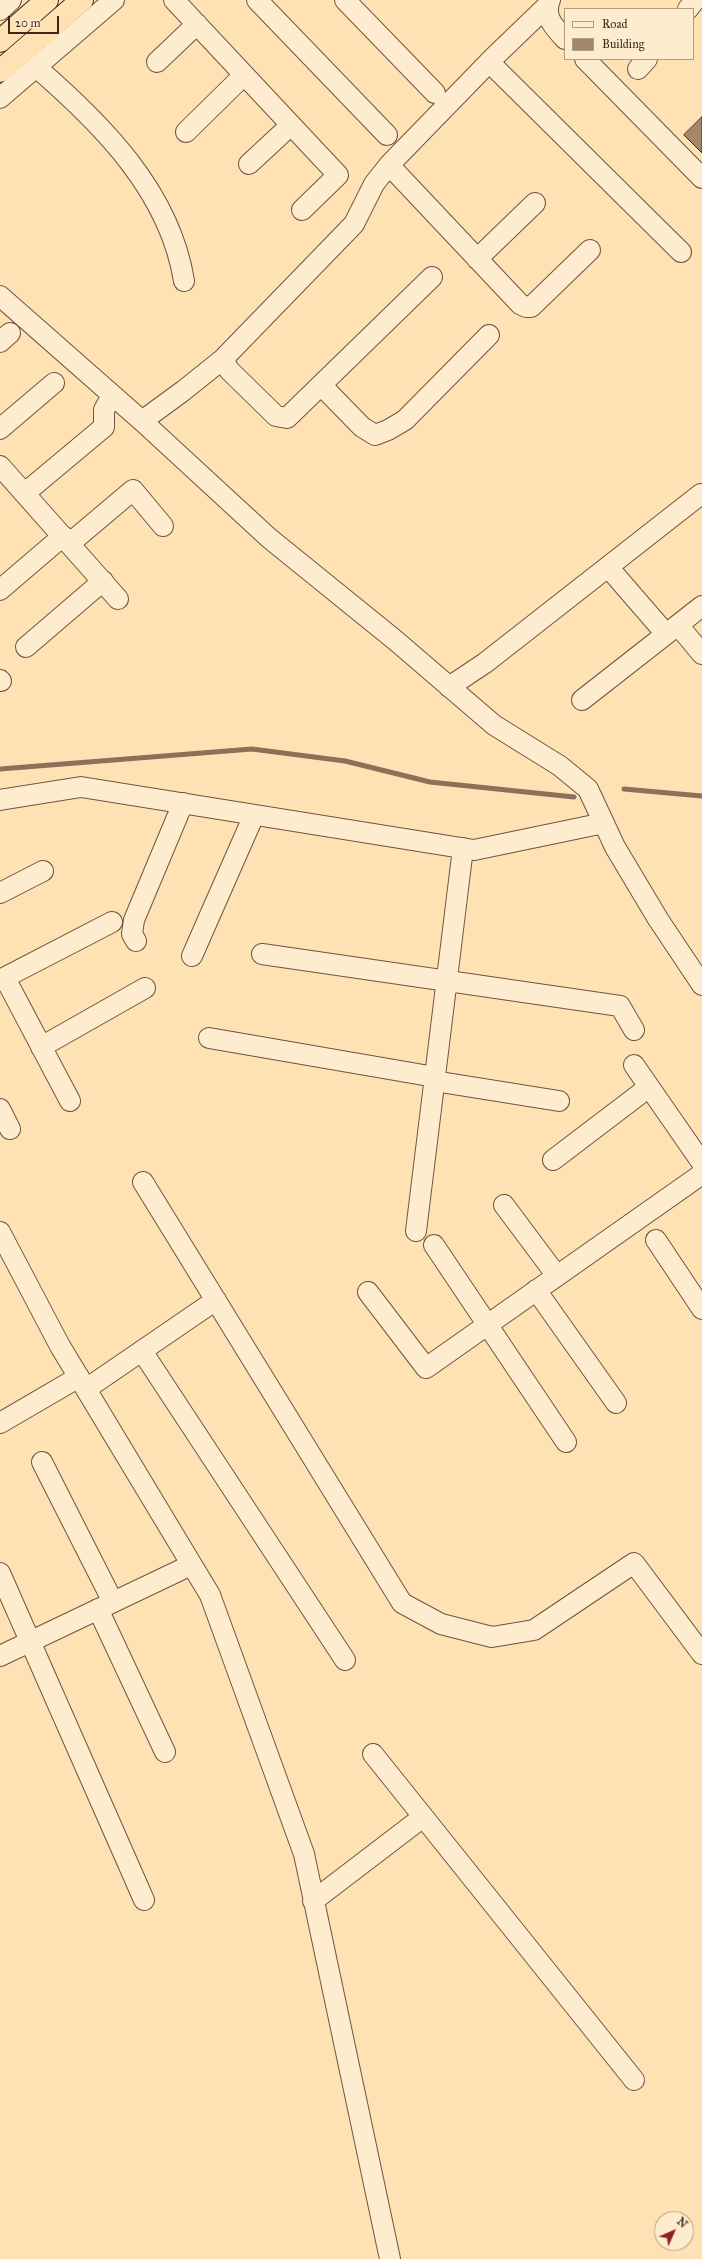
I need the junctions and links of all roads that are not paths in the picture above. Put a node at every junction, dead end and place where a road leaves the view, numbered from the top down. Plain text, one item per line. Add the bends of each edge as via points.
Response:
1 (11, 0) edge
2 (47, 0) edge
3 (82, 0) edge
4 (114, 0) edge
5 (174, 0) edge
6 (257, 0) edge
7 (344, 0) edge
8 (695, 0) edge
9 (549, 3) edge
10 (689, 8) edge
11 (0, 10) edge
12 (197, 24) junction
13 (564, 38) edge
14 (0, 41) edge
15 (586, 60) edge
16 (157, 62) dead end
17 (489, 62) junction
18 (36, 67) junction
19 (0, 71) edge
20 (244, 75) junction
21 (435, 93) dead end
22 (0, 98) edge
23 (291, 125) junction
24 (186, 132) dead end
25 (388, 135) dead end
26 (249, 164) dead end
27 (389, 165) junction
28 (702, 178) edge
29 (534, 203) dead end
30 (302, 210) dead end
31 (590, 250) dead end
32 (681, 252) dead end
33 (477, 259) junction
34 (432, 277) dead end
35 (184, 281) dead end
36 (0, 296) edge
37 (489, 335) dead end
38 (222, 359) junction
39 (54, 383) dead end
40 (321, 385) junction
41 (112, 395) junction
42 (142, 421) junction
43 (0, 429) edge
44 (0, 466) edge
45 (24, 493) junction
46 (701, 494) edge
47 (163, 526) dead end
48 (66, 540) junction
49 (608, 567) junction
50 (102, 581) junction
51 (0, 590) edge
52 (118, 599) dead end
53 (702, 606) edge
54 (672, 630) junction
55 (26, 647) dead end
56 (702, 654) edge
57 (449, 686) junction
58 (582, 700) dead end
59 (0, 800) edge
60 (182, 803) junction
61 (254, 815) junction
62 (604, 823) junction
63 (463, 848) junction
64 (43, 871) dead end
65 (0, 893) edge
66 (112, 922) dead end
67 (136, 942) dead end
68 (262, 954) dead end
69 (192, 956) dead end
70 (2, 979) edge
71 (446, 981) junction
72 (702, 985) edge
73 (145, 988) dead end
74 (634, 1030) dead end
75 (209, 1038) dead end
76 (41, 1047) junction
77 (634, 1065) dead end
78 (435, 1079) junction
79 (649, 1087) junction
80 (70, 1101) dead end
81 (559, 1101) dead end
82 (0, 1109) edge
83 (10, 1129) dead end
84 (553, 1160) dead end
85 (702, 1163) edge
86 (702, 1174) edge
87 (143, 1182) dead end
88 (504, 1205) dead end
89 (416, 1231) dead end
90 (0, 1232) edge
91 (656, 1240) dead end
92 (434, 1245) dead end
93 (557, 1276) junction
94 (536, 1290) junction
95 (368, 1292) dead end
96 (216, 1300) junction
97 (702, 1309) edge
98 (486, 1326) junction
99 (142, 1351) junction
100 (82, 1384) junction
101 (616, 1403) dead end
102 (0, 1423) edge
103 (566, 1442) dead end
104 (42, 1462) dead end
105 (191, 1565) junction
106 (0, 1573) edge
107 (106, 1606) junction
108 (30, 1641) junction
109 (702, 1654) edge
110 (0, 1656) edge
111 (345, 1660) dead end
112 (165, 1752) dead end
113 (373, 1754) dead end
114 (423, 1817) junction
115 (144, 1900) dead end
116 (314, 1901) junction
117 (634, 2080) dead end
118 (390, 2259) edge

1 - 11 street
2 - 14 highway
3 - 19 highway
4 - 18 street
5 - 12 street
6 - 25 street
7 - 21 street
8 - 10 street
9 - 13 street via 550,22
9 - 17 street
12 - 16 street
12 - 20 street
15 - 28 street
17 - 27 street
17 - 32 street
18 - 22 street
18 - 35 street via 120,148 137,172 160,206 182,267
20 - 23 street
20 - 24 street
23 - 26 street
23 - 30 street via 338,175
27 - 33 street
27 - 38 street via 374,184 354,224
29 - 33 street
31 - 33 street via 531,306 526,307 520,304
34 - 40 street
36 - 41 street
37 - 40 street via 405,420 375,434 362,427
38 - 40 street via 229,370 276,416 287,418
38 - 42 street
39 - 43 street
41 - 42 street
41 - 45 street via 104,410 104,427
42 - 57 street via 269,538
44 - 45 street
45 - 48 street
46 - 49 street
47 - 48 street via 133,490
48 - 50 street
48 - 51 street
49 - 54 street
49 - 57 street via 485,663
50 - 52 street
50 - 55 street
53 - 54 street
54 - 56 street
54 - 58 street
57 - 62 street via 494,725 560,766 588,789
59 - 60 street via 81,787
60 - 61 street
60 - 67 street via 134,920 132,934
61 - 63 street
61 - 69 street
62 - 63 street via 474,850
62 - 72 street via 615,847 658,919
63 - 71 street
64 - 65 street
66 - 70 street
68 - 71 street
70 - 76 street
71 - 74 street via 620,1006
71 - 78 street
73 - 76 street
75 - 78 street
76 - 80 street
77 - 79 street
78 - 81 street
78 - 89 street
79 - 84 street
79 - 85 street
82 - 83 street
86 - 93 street
87 - 96 street
88 - 93 street
90 - 100 street
91 - 97 street
92 - 98 street
93 - 94 street
94 - 98 street
94 - 101 street
95 - 98 street via 426,1368
96 - 99 street
96 - 109 street via 402,1603 441,1624 492,1637 534,1630 634,1563
98 - 103 street
99 - 100 street
99 - 111 street
100 - 102 street
100 - 105 street
104 - 107 street
105 - 107 street
105 - 116 street via 210,1595 304,1854
106 - 108 street
107 - 108 street
107 - 112 street
108 - 110 street
108 - 115 street
113 - 114 street
114 - 116 street
114 - 117 street
116 - 118 street

